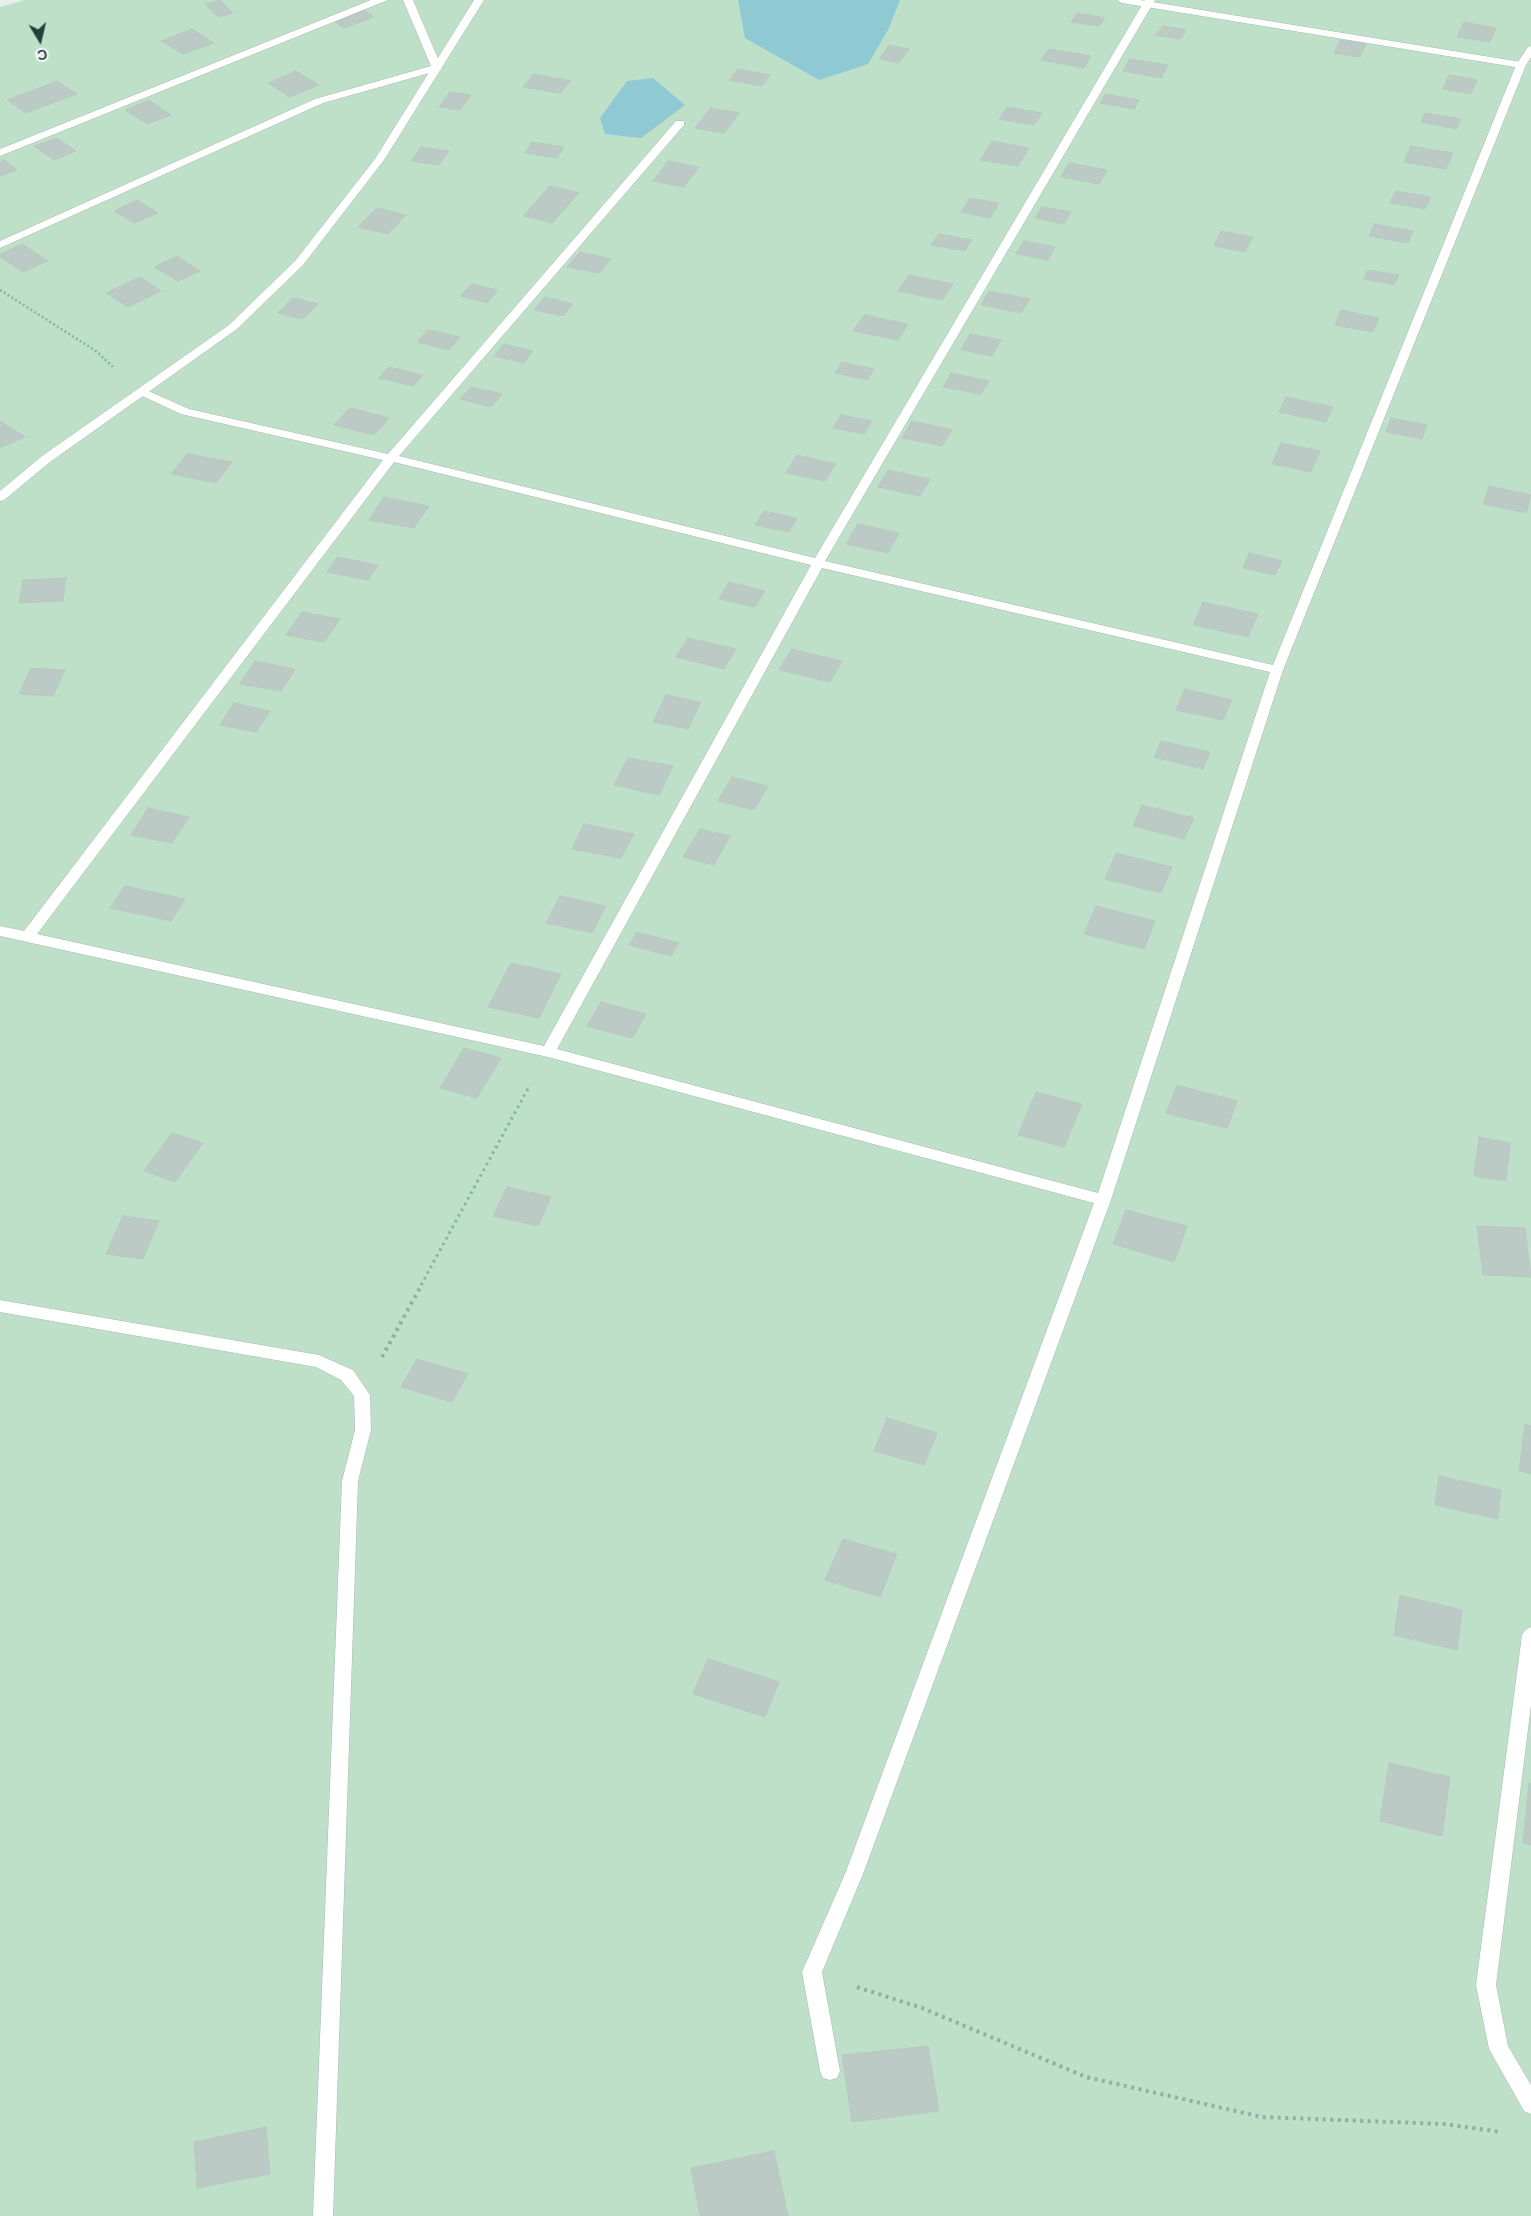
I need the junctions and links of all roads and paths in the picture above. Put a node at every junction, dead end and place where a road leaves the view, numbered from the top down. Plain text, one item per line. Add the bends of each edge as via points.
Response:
1 (383, 0) edge
2 (408, 0) edge
3 (479, 0) edge
4 (1122, 0) edge
5 (1149, 2) edge
6 (1531, 49) edge
7 (1521, 65) junction
8 (438, 68) junction
9 (680, 123) dead end
10 (0, 153) edge
11 (0, 245) edge
12 (0, 290) edge
13 (142, 392) junction
14 (391, 458) junction
15 (0, 497) edge
16 (818, 563) junction
17 (1277, 670) junction
18 (0, 931) edge
19 (27, 937) junction
20 (548, 1052) junction
21 (1103, 1200) junction
22 (0, 1306) edge
23 (362, 1395) junction
24 (1531, 1635) edge
25 (812, 1972) junction
26 (830, 2070) dead end
27 (1531, 2104) edge
28 (1512, 2133) dead end
29 (323, 2216) edge

1 - 10 street via 371,2
2 - 8 street
3 - 8 street
4 - 5 street
5 - 7 street
5 - 16 street
6 - 7 street
7 - 17 street
8 - 11 street via 319,101
8 - 13 street via 379,160 299,263 233,327
9 - 14 street
12 - 13 path via 96,351
13 - 14 street via 186,412
13 - 15 street via 46,459
14 - 16 street
14 - 19 street
16 - 17 street
16 - 20 street
17 - 21 street
18 - 19 street
19 - 20 street
20 - 21 street
20 - 23 path
21 - 25 street via 854,1874
22 - 23 street via 319,1362 347,1375
23 - 29 street via 363,1430 350,1481
24 - 27 street via 1486,1985 1499,2050
25 - 26 street
25 - 28 path via 922,2008 1086,2077 1216,2107 1262,2117 1444,2124

